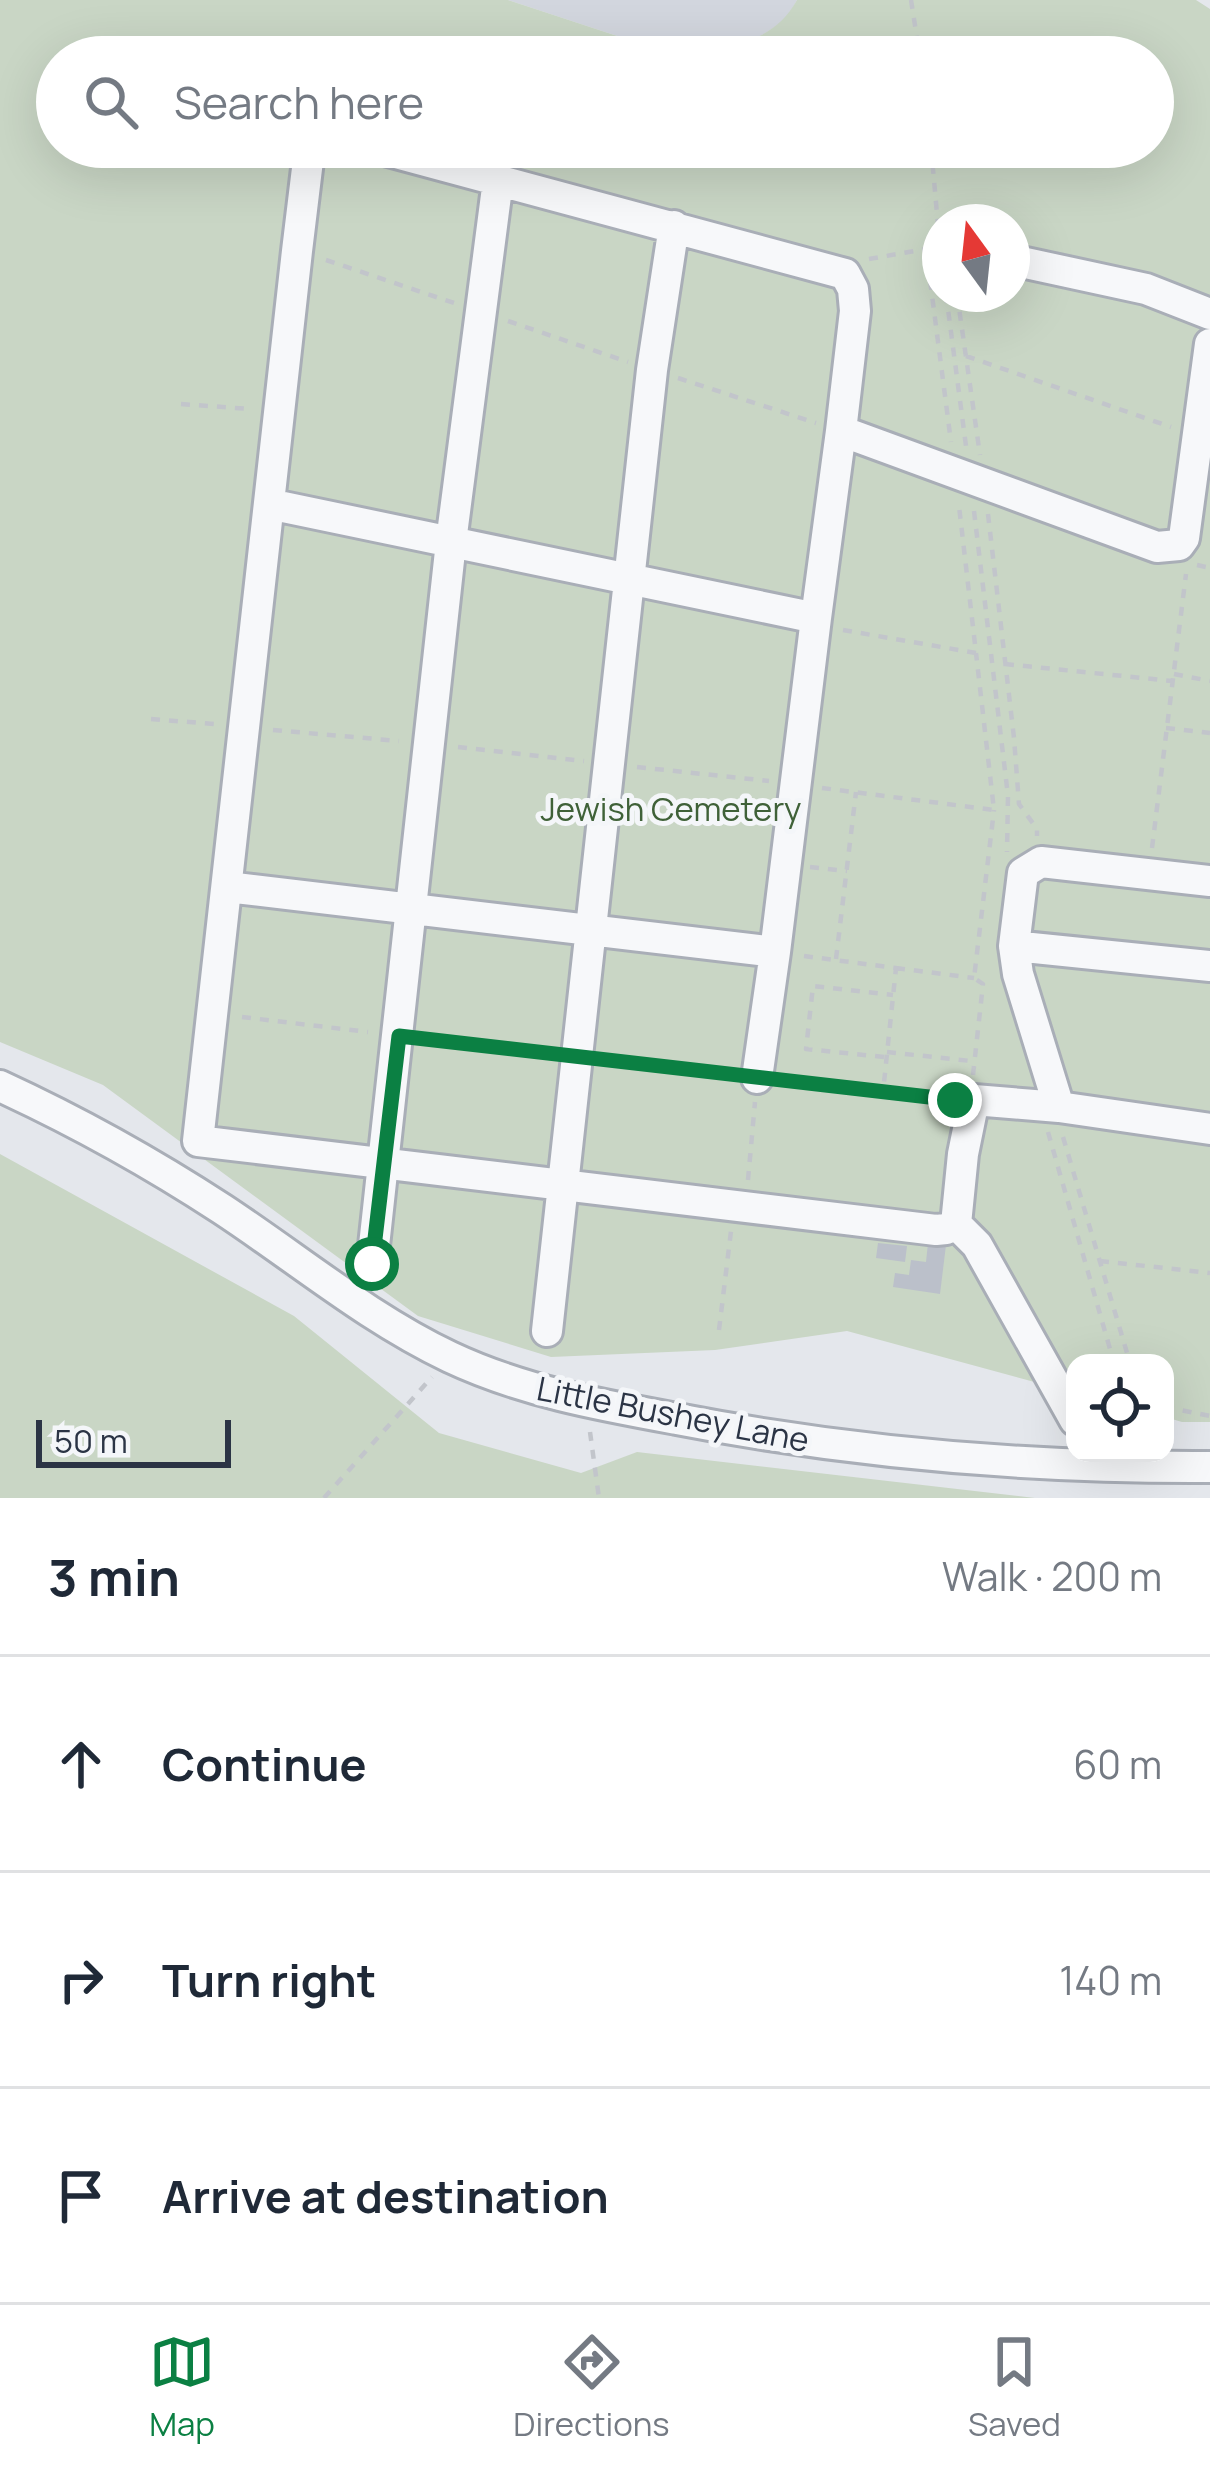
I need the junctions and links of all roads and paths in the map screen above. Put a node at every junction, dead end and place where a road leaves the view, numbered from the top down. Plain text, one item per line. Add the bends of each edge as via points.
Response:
1 (911, 0) edge
2 (917, 36) edge
3 (307, 168) edge
4 (453, 168) edge
5 (933, 168) edge
6 (498, 180) junction
7 (936, 204) edge
8 (674, 226) junction
9 (298, 250) junction
10 (1030, 264) edge
11 (480, 311) junction
12 (949, 312) edge
13 (959, 312) edge
14 (1210, 314) edge
15 (1210, 344) edge
16 (964, 355) junction
17 (652, 370) junction
18 (181, 404) dead end
19 (280, 412) junction
20 (841, 431) junction
21 (1196, 436) junction
22 (977, 480) junction
23 (269, 504) junction
24 (451, 542) junction
25 (1187, 562) dead end
26 (629, 579) junction
27 (816, 618) junction
28 (1005, 664) junction
29 (1173, 677) junction
30 (1210, 681) edge
31 (1166, 728) junction
32 (1210, 733) edge
33 (856, 792) dead end
34 (994, 810) dead end
35 (1021, 864) junction
36 (1149, 874) junction
37 (1210, 881) edge
38 (226, 887) junction
39 (412, 909) junction
40 (591, 931) junction
41 (1014, 946) junction
42 (775, 952) junction
43 (836, 961) junction
44 (1210, 966) edge
45 (896, 968) junction
46 (974, 978) junction
47 (893, 994) junction
48 (212, 1014) junction
49 (399, 1036) junction
50 (887, 1055) junction
51 (577, 1057) junction
52 (973, 1061) junction
53 (757, 1078) junction
54 (0, 1086) edge
55 (883, 1092) junction
56 (974, 1100) junction
57 (1049, 1106) junction
58 (1210, 1129) edge
59 (383, 1164) junction
60 (562, 1187) junction
61 (740, 1208) junction
62 (956, 1224) junction
63 (1100, 1262) junction
64 (372, 1264) dead end
65 (1210, 1274) edge
66 (719, 1330) dead end
67 (547, 1331) dead end
68 (1111, 1354) edge
69 (1127, 1354) edge
70 (450, 1357) junction
71 (588, 1402) junction
72 (1066, 1405) edge
73 (1174, 1409) edge
74 (1210, 1415) edge
75 (1066, 1459) edge
76 (1118, 1462) edge
77 (1210, 1467) edge
78 (324, 1498) edge
79 (599, 1498) edge

1 - 2 path
3 - 9 street
4 - 6 street
5 - 7 path
6 - 8 street
6 - 11 street
8 - 17 street
8 - 20 street via 845,274 856,310
9 - 11 path
9 - 19 street
10 - 14 street via 1146,289
11 - 17 path
11 - 24 street
12 - 22 path
13 - 16 path
15 - 21 street
16 - 21 path
16 - 22 path
17 - 20 path
17 - 26 street
18 - 19 path
19 - 23 street
20 - 22 street
20 - 27 street
21 - 22 street via 1179,545 1157,547
22 - 28 path
22 - 35 path
23 - 24 street
23 - 38 street
24 - 26 street
24 - 39 street
25 - 29 path
26 - 27 street
26 - 40 street
27 - 42 street
28 - 29 path
28 - 35 path via 1019,804 1037,829
29 - 30 path
29 - 31 path
31 - 32 path
31 - 36 path
33 - 43 path
34 - 46 path
35 - 36 street
35 - 41 street
36 - 37 street
38 - 39 street
38 - 48 street
39 - 40 street
39 - 49 street
40 - 42 street
40 - 51 street
41 - 44 street
41 - 57 street
42 - 43 path
42 - 53 street
43 - 45 path
45 - 46 path
45 - 47 path
46 - 52 path via 983,984
47 - 50 path
47 - 50 path via 813,986 806,1049
48 - 49 path
48 - 59 street via 198,1141
49 - 51 path
49 - 59 street
50 - 52 path
50 - 55 path
51 - 53 path
51 - 60 street
52 - 56 path
53 - 55 path
53 - 61 path
54 - 70 street, Little Bushey Lane via 136,1155 361,1307
55 - 56 path
56 - 57 street
56 - 62 street
57 - 58 street
57 - 63 path
57 - 68 path
59 - 60 street
59 - 64 street
60 - 61 street
60 - 67 street
61 - 62 street via 936,1230
61 - 66 path
62 - 72 street via 977,1245
63 - 65 path
63 - 69 path
70 - 71 street, Little Bushey Lane
70 - 78 path
71 - 75 street, Little Bushey Lane via 876,1450
71 - 79 path
73 - 74 path
76 - 77 street, Little Bushey Lane

